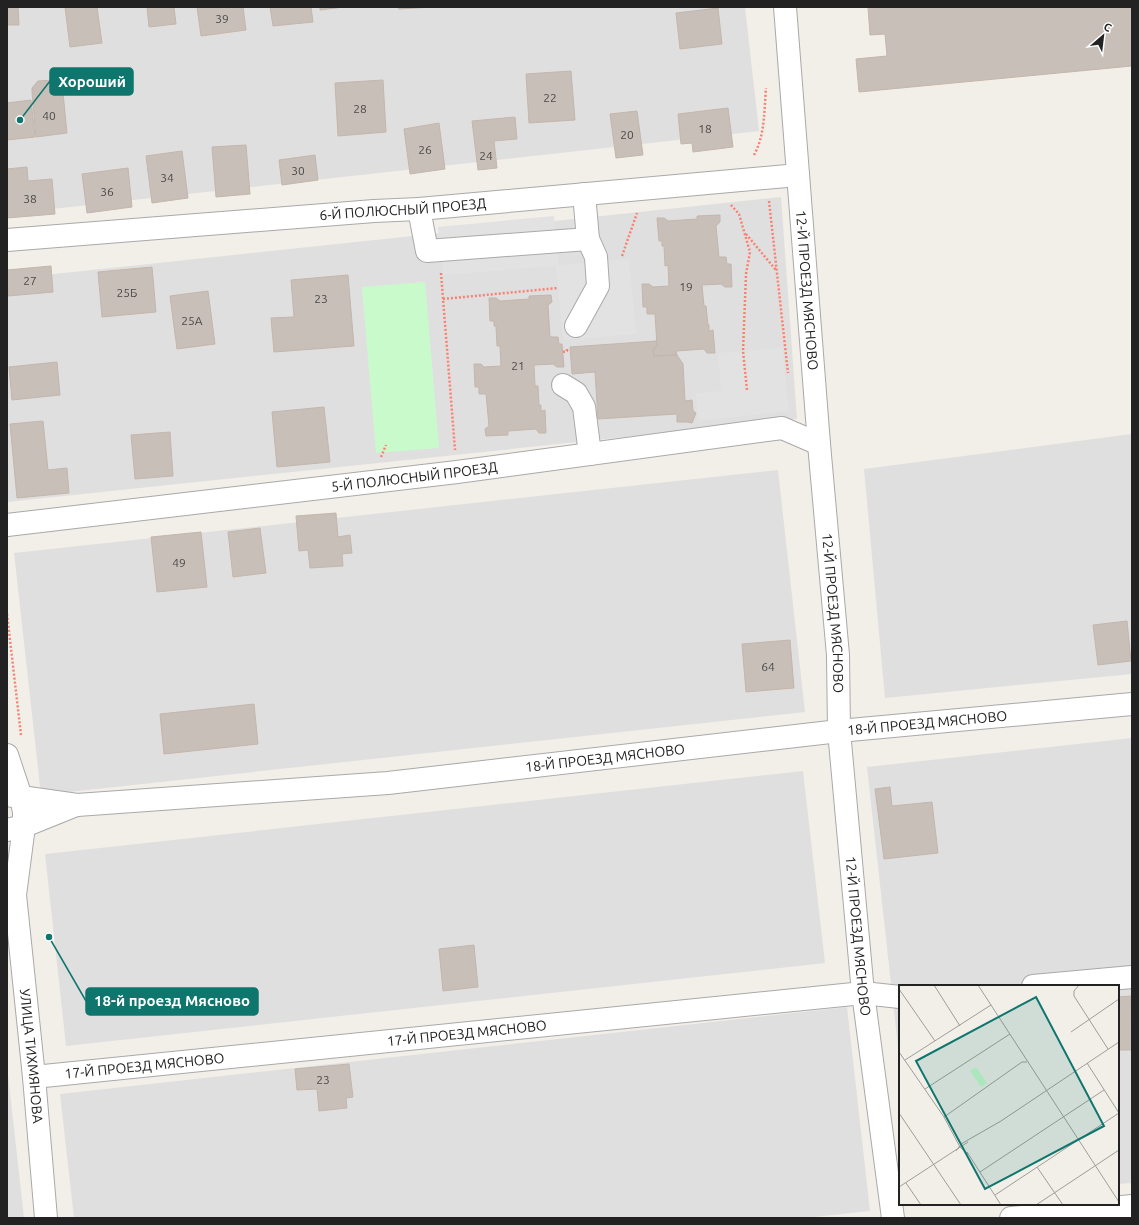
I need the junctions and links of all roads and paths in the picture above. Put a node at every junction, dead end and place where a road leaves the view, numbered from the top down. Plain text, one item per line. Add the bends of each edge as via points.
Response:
1 (785, 7) edge
2 (766, 82) dead end
3 (798, 175) junction
4 (740, 180) junction
5 (584, 194) junction
6 (768, 200) dead end
7 (730, 204) dead end
8 (640, 208) dead end
9 (419, 209) junction
10 (744, 232) junction
11 (588, 239) junction
12 (7, 240) edge
13 (439, 250) junction
14 (622, 256) dead end
15 (776, 270) junction
16 (558, 288) dead end
17 (443, 300) junction
18 (576, 326) dead end
19 (788, 375) dead end
20 (563, 385) dead end
21 (747, 390) dead end
22 (819, 444) junction
23 (590, 454) junction
24 (457, 472) junction
25 (7, 525) edge
26 (7, 614) edge
27 (1132, 704) edge
28 (839, 731) junction
29 (14, 749) edge
30 (14, 796) edge
31 (77, 805) junction
32 (15, 828) edge
33 (11, 886) edge
34 (1132, 977) edge
35 (1044, 985) edge
36 (863, 993) junction
37 (899, 997) edge
38 (34, 1077) junction
39 (1132, 1206) edge
40 (46, 1218) edge
41 (893, 1218) edge
42 (1011, 1218) edge

1 - 3 street, 12-Й ПРОЕЗД МЯСНОВО
2 - 4 path via 763,130 758,148
3 - 4 street, 6-Й ПОЛЮСНЫЙ ПРОЕЗД
3 - 22 street, 12-Й ПРОЕЗД МЯСНОВО
4 - 5 street, 6-Й ПОЛЮСНЫЙ ПРОЕЗД
5 - 9 street, 6-Й ПОЛЮСНЫЙ ПРОЕЗД
5 - 11 street
6 - 15 path
7 - 10 path via 739,214
8 - 14 path
9 - 12 street, 6-Й ПОЛЮСНЫЙ ПРОЕЗД
9 - 13 street via 427,251
10 - 15 path
10 - 21 path via 750,252 746,274 743,351
11 - 13 street
11 - 18 street via 596,257 598,286
13 - 17 path
15 - 19 path
16 - 17 path
17 - 24 path
20 - 23 street via 576,392 584,406
22 - 23 street, 5-Й ПОЛЮСНЫЙ ПРОЕЗД via 782,428
22 - 28 street, 12-Й ПРОЕЗД МЯСНОВО via 838,655
23 - 24 street, 5-Й ПОЛЮСНЫЙ ПРОЕЗД
24 - 25 street, 5-Й ПОЛЮСНЫЙ ПРОЕЗД
26 - 29 path
27 - 28 street, 18-Й ПРОЕЗД МЯСНОВО
28 - 31 street, 18-Й ПРОЕЗД МЯСНОВО via 388,783
28 - 36 street, 12-Й ПРОЕЗД МЯСНОВО
29 - 30 street, УЛИЦА ТИХМЯНОВА
30 - 31 street, 18-Й ПРОЕЗД МЯСНОВО
30 - 32 street, УЛИЦА ТИХМЯНОВА via 24,812
31 - 32 street, 18-Й ПРОЕЗД МЯСНОВО
32 - 33 street, УЛИЦА ТИХМЯНОВА
33 - 38 street, УЛИЦА ТИХМЯНОВА
34 - 35 street
36 - 37 street, 17-Й ПРОЕЗД МЯСНОВО
36 - 38 street, 17-Й ПРОЕЗД МЯСНОВО
36 - 41 street, 12-Й ПРОЕЗД МЯСНОВО
38 - 40 street, УЛИЦА ТИХМЯНОВА
39 - 42 street

